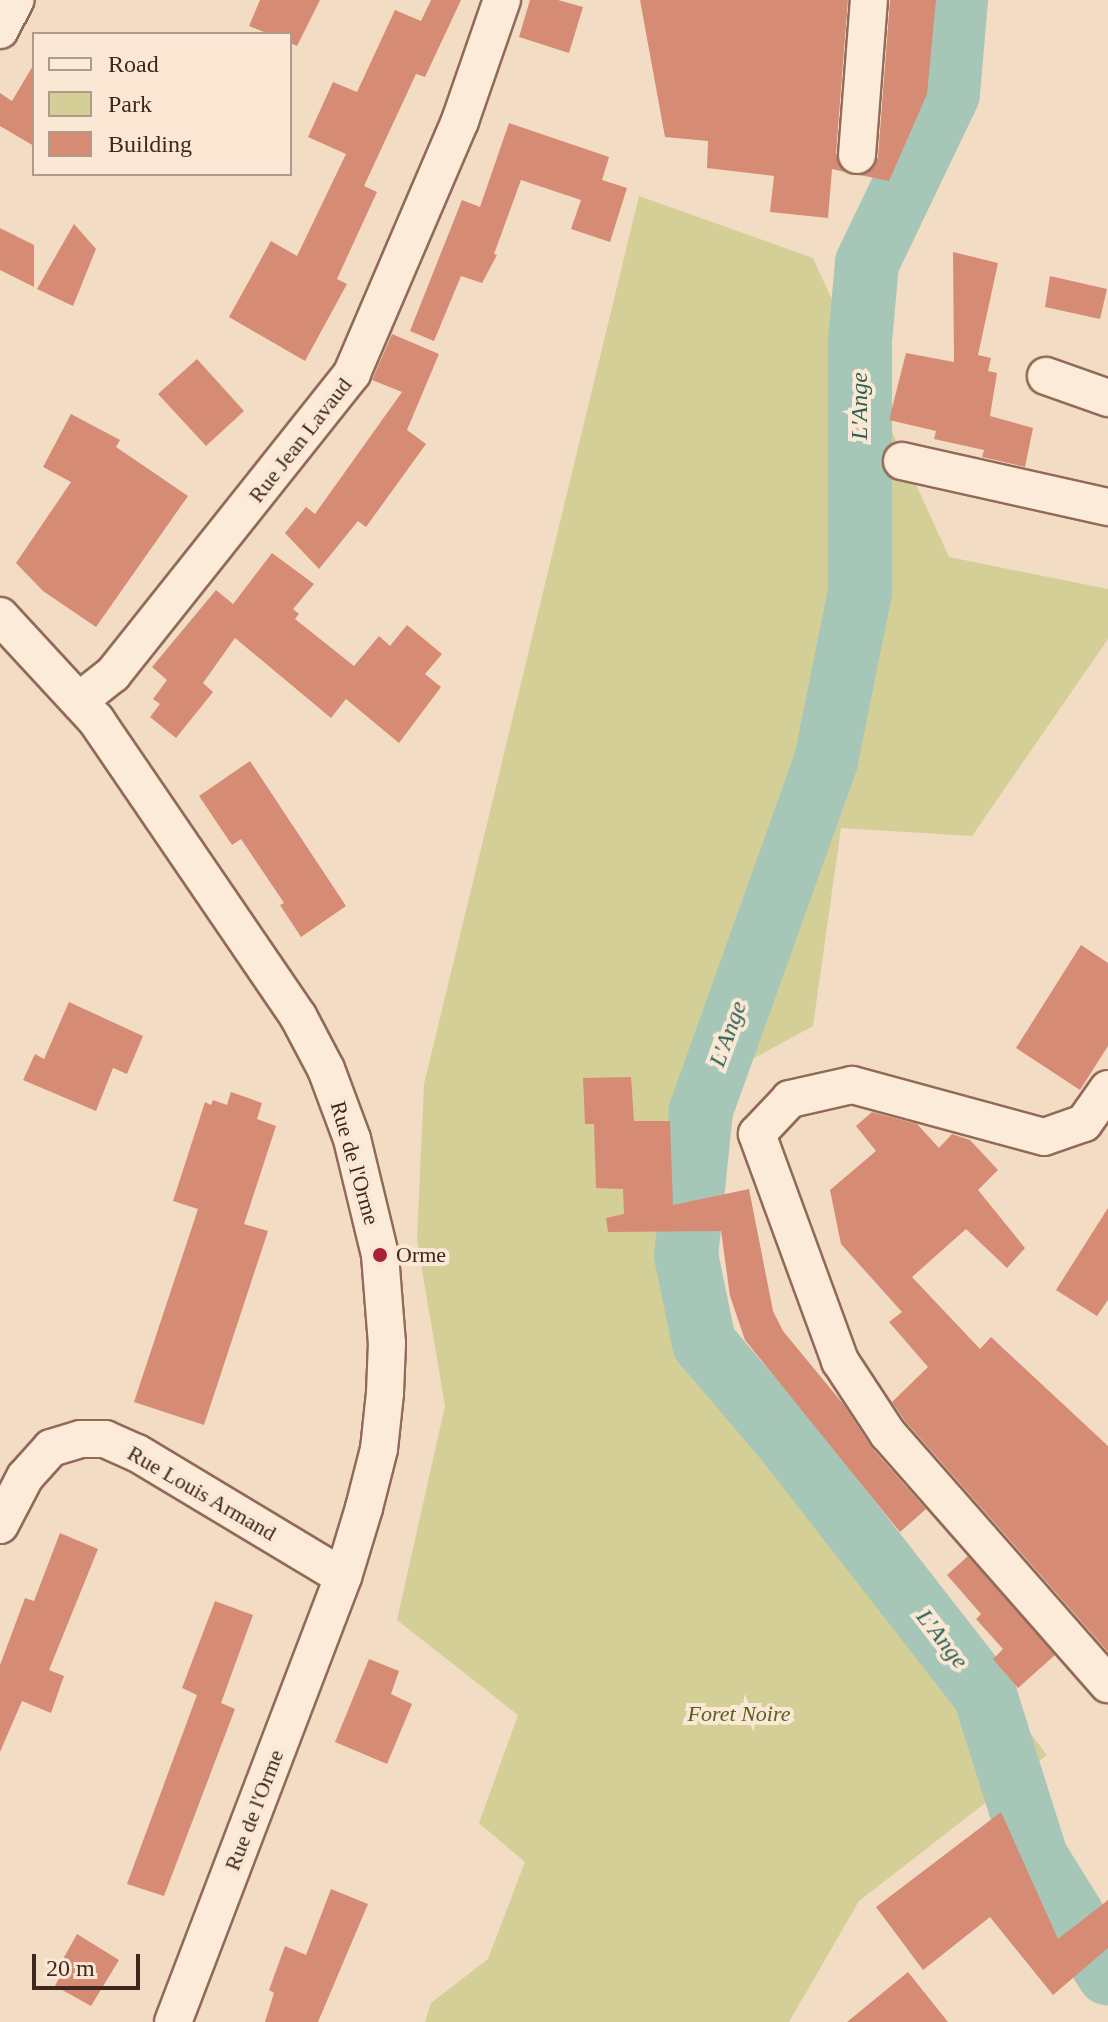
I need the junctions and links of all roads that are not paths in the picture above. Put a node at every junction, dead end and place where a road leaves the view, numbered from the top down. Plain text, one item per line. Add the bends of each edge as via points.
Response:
1 (15, 0) edge
2 (502, 0) edge
3 (869, 0) edge
4 (0, 30) edge
5 (857, 155) dead end
6 (1046, 376) dead end
7 (1108, 398) edge
8 (902, 461) dead end
9 (1108, 507) edge
10 (0, 616) edge
11 (79, 701) junction
12 (1108, 1089) edge
13 (0, 1525) edge
14 (343, 1577) junction
15 (1108, 1684) edge
16 (173, 2022) edge

1 - 4 street
2 - 11 street, Rue Jean Lavaud via 460,121 352,373 133,650
3 - 5 street
6 - 7 street
8 - 9 street
10 - 11 street, Rue de l'Orme
11 - 14 street, Rue de l'Orme via 298,1016 326,1069 352,1139 380,1255 387,1343 379,1449
12 - 15 street via 1084,1123 1044,1137 852,1085 790,1099 757,1134 840,1361 888,1434
13 - 14 street, Rue Louis Armand via 25,1477 51,1448 105,1439
14 - 16 street, Rue de l'Orme

